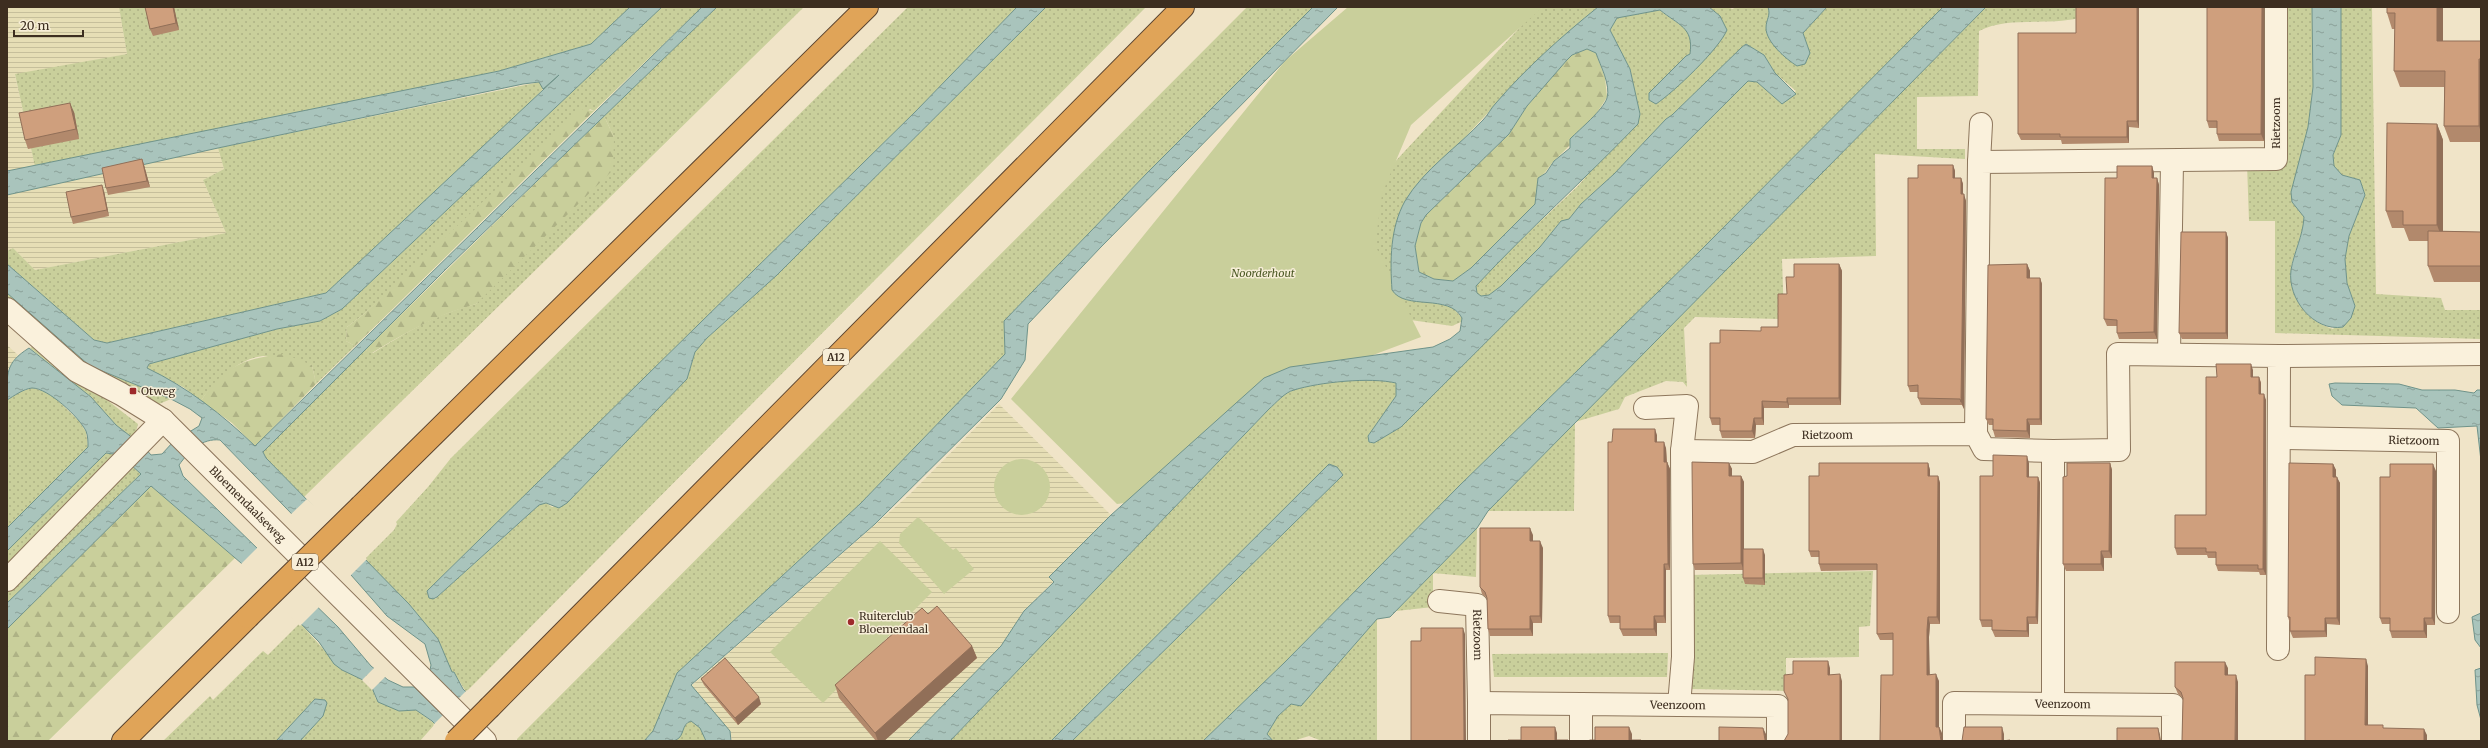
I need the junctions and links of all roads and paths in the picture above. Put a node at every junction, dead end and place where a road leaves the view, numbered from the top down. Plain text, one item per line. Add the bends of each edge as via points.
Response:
1 (868, 7) edge
2 (1184, 7) edge
3 (2276, 7) edge
4 (1981, 124) dead end
5 (1979, 162) junction
6 (2172, 162) junction
7 (7, 309) edge
8 (2169, 354) junction
9 (2481, 354) edge
10 (2279, 356) junction
11 (1645, 408) dead end
12 (163, 420) junction
13 (1976, 434) junction
14 (2280, 438) junction
15 (1682, 451) junction
16 (2053, 451) junction
17 (7, 580) edge
18 (1439, 601) dead end
19 (2448, 612) dead end
20 (2278, 649) dead end
21 (1479, 703) junction
22 (2053, 703) junction
23 (1581, 704) junction
24 (1678, 705) junction
25 (123, 741) edge
26 (456, 741) edge
27 (485, 741) edge
28 (1479, 741) edge
29 (1581, 741) edge
30 (1778, 741) edge
31 (1954, 741) edge
32 (2173, 741) edge

1 - 25 highway, A12, bridge
2 - 26 highway, A12, bridge
3 - 6 street, Rietzoom via 2276,159
4 - 5 street
5 - 6 street, Rietzoom
5 - 13 street
6 - 8 street
7 - 12 street, Bloemendaalseweg via 76,371 121,394
8 - 10 street
8 - 16 street via 2118,354 2119,450
9 - 10 street
10 - 14 street
11 - 15 street via 1687,406
12 - 17 street
12 - 27 street, Bloemendaalseweg
13 - 15 street, Rietzoom via 1793,435 1753,452
13 - 16 street via 1984,449
14 - 19 street, Rietzoom via 2448,441
14 - 20 street
15 - 24 street via 1683,657
16 - 22 street
18 - 21 street, Rietzoom via 1477,605
21 - 23 street
21 - 28 street, Rietzoom
22 - 31 street, Veenzoom via 1954,703
22 - 32 street, Veenzoom via 2173,705
23 - 24 street, Veenzoom
23 - 29 street
24 - 30 street, Veenzoom via 1778,706

